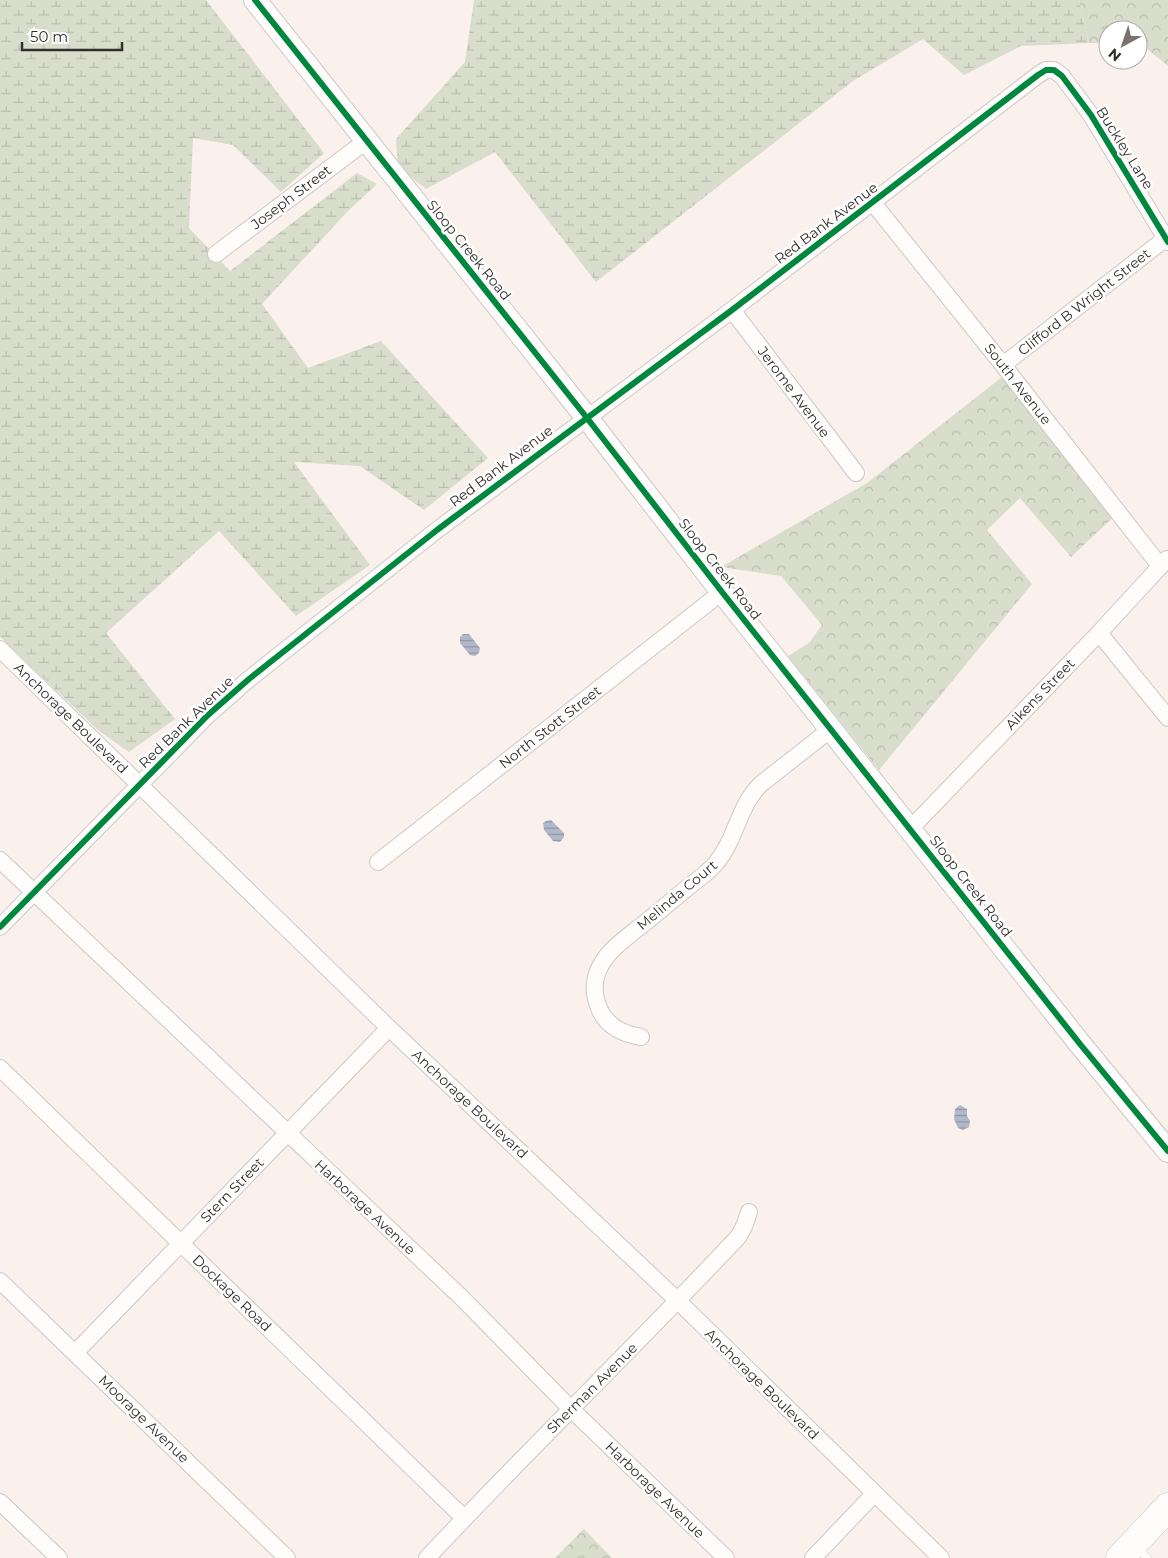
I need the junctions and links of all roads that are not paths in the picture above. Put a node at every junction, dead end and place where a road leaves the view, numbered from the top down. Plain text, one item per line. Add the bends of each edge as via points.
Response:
1 (254, 0) edge
2 (1054, 70) joint
3 (366, 140) junction
4 (873, 203) junction
5 (1167, 241) edge
6 (216, 254) dead end
7 (732, 310) junction
8 (1003, 365) junction
9 (587, 418) junction
10 (856, 473) dead end
11 (1164, 562) edge
12 (722, 592) junction
13 (1099, 633) junction
14 (0, 649) edge
15 (1168, 718) edge
16 (831, 729) junction
17 (139, 785) junction
18 (910, 829) junction
19 (0, 860) edge
20 (378, 862) dead end
21 (34, 892) junction
22 (0, 927) edge
23 (390, 1028) junction
24 (641, 1037) dead end
25 (0, 1068) edge
26 (286, 1133) junction
27 (1168, 1151) edge
28 (748, 1212) dead end
29 (181, 1244) junction
30 (0, 1281) edge
31 (678, 1301) junction
32 (75, 1352) junction
33 (571, 1409) junction
34 (874, 1494) junction
35 (0, 1502) edge
36 (1167, 1509) edge
37 (464, 1518) junction
38 (1134, 1553) edge
39 (59, 1558) edge
40 (287, 1558) edge
41 (427, 1558) edge
42 (726, 1558) edge
43 (813, 1558) edge
44 (941, 1558) edge

1 - 3 street, Sloop Creek Road
2 - 4 street, Red Bank Avenue via 1038,75
2 - 5 street, Buckley Lane via 1091,115
3 - 6 street, Joseph Street
3 - 9 street, Sloop Creek Road
4 - 7 street, Red Bank Avenue
4 - 8 street, South Avenue
5 - 8 street, Clifford B Wright Street
7 - 9 street, Red Bank Avenue
7 - 10 street, Jerome Avenue
8 - 11 street, South Avenue
9 - 12 street, Sloop Creek Road
9 - 17 street, Red Bank Avenue via 437,530 249,679 208,715
11 - 13 street, Aikens Street
12 - 16 street, Sloop Creek Road
12 - 20 street, North Stott Street
13 - 15 street
13 - 18 street, Aikens Street
14 - 17 street, Anchorage Boulevard
16 - 18 street, Sloop Creek Road
16 - 24 street, Melinda Court via 751,794 728,846 715,864 618,945 603,962 595,981 600,1010 621,1032
17 - 21 street, Red Bank Avenue
17 - 23 street, Anchorage Boulevard
18 - 27 street, Sloop Creek Road
19 - 21 street, Harborage Avenue
21 - 22 street, Red Bank Avenue
21 - 26 street, Harborage Avenue
23 - 26 street, Stern Street
23 - 31 street, Anchorage Boulevard
25 - 29 street, Dockage Road
26 - 29 street, Stern Street
26 - 33 street, Harborage Avenue via 462,1298
28 - 31 street, Sherman Avenue via 739,1236
29 - 32 street, Stern Street
29 - 37 street, Dockage Road
30 - 32 street, Moorage Avenue
31 - 33 street, Sherman Avenue
31 - 34 street, Anchorage Boulevard
32 - 40 street, Moorage Avenue
33 - 37 street, Sherman Avenue
33 - 42 street, Harborage Avenue
34 - 43 street
34 - 44 street, Anchorage Boulevard
35 - 39 street
36 - 38 highway
37 - 41 street, Sherman Avenue

